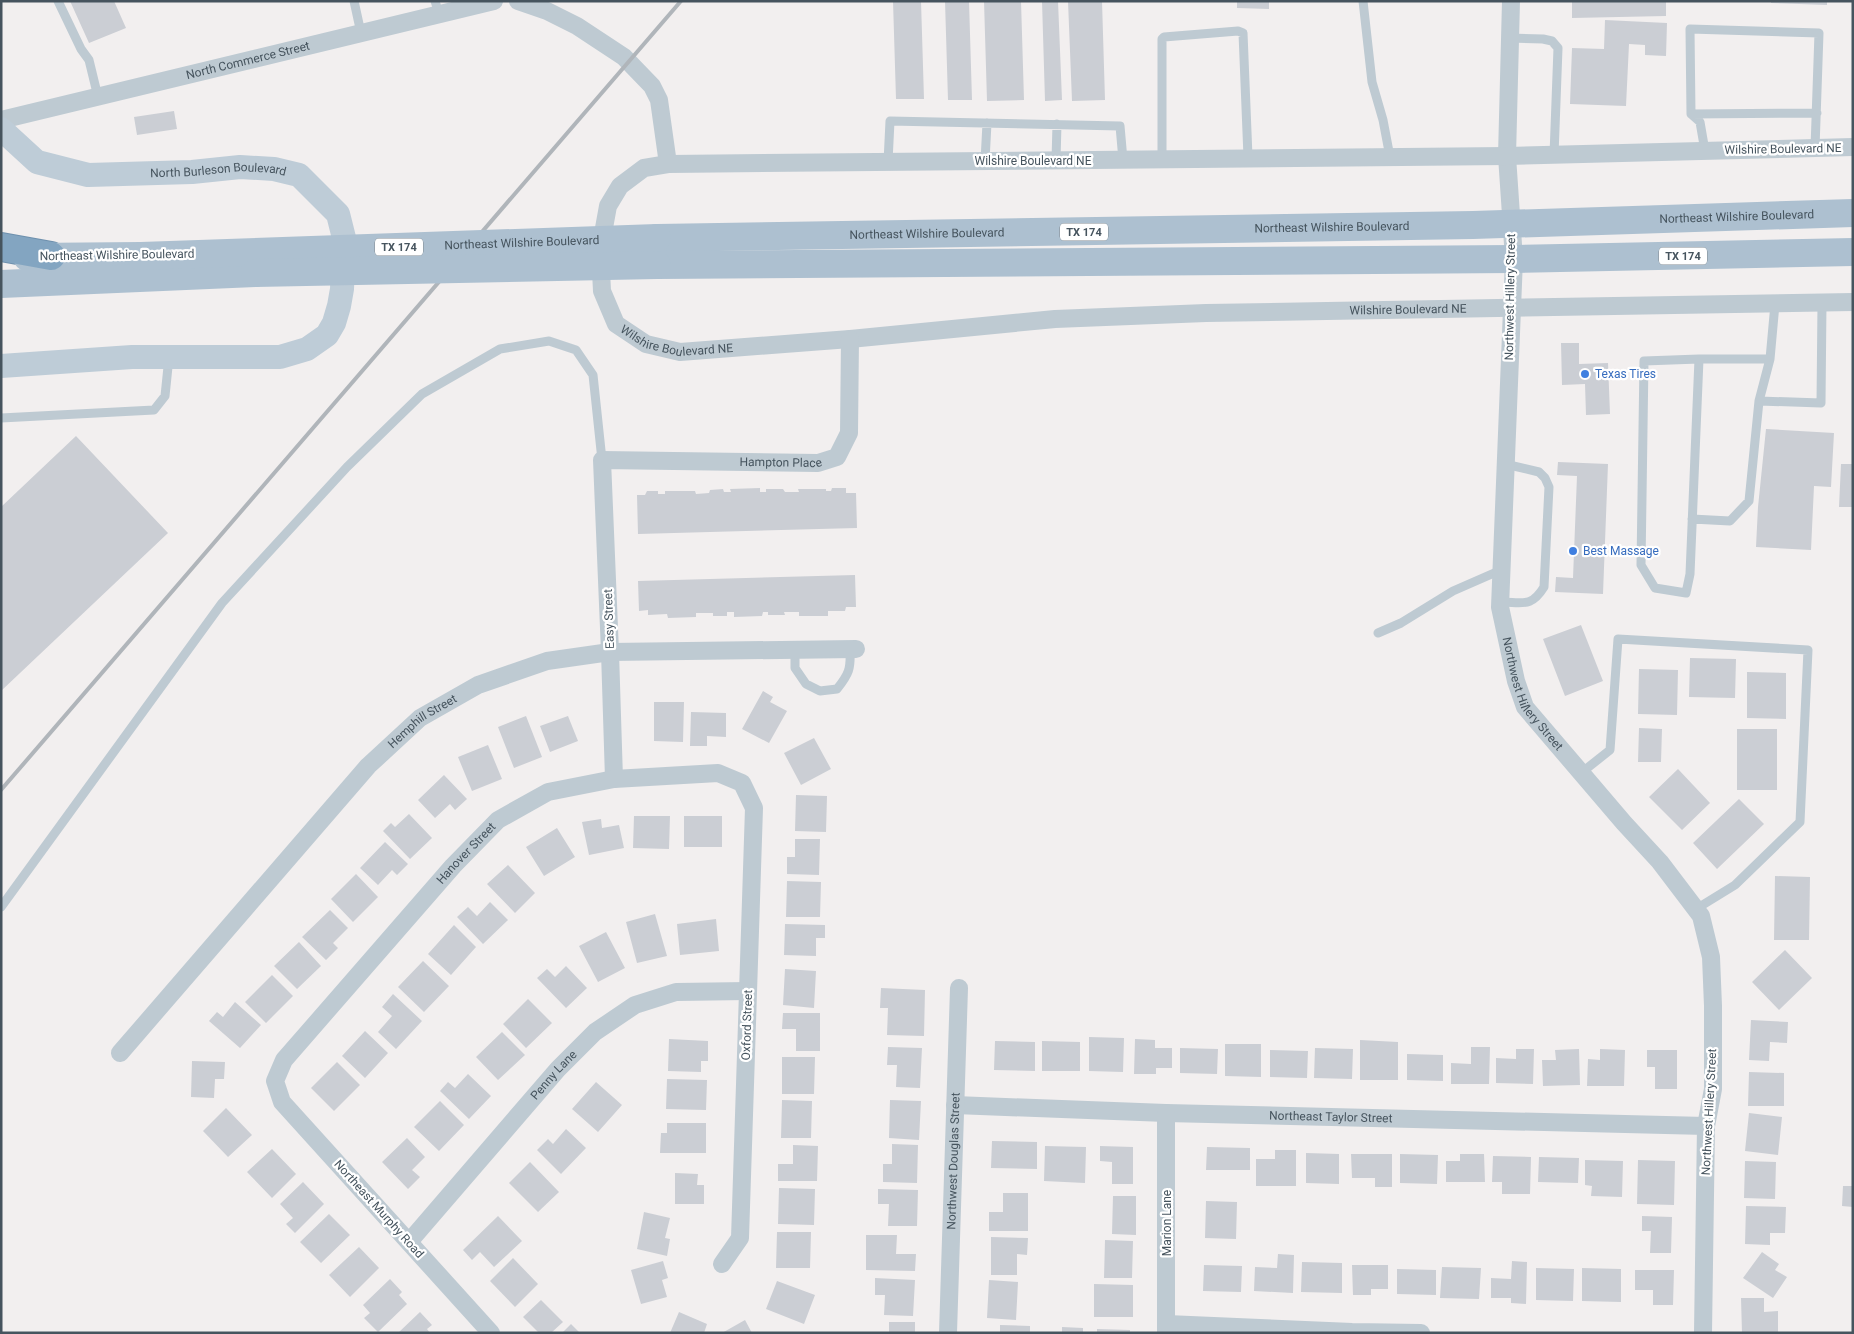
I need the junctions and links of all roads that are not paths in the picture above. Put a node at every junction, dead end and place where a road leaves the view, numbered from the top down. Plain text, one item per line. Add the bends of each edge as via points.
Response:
1 (58, 1) edge
2 (354, 1) edge
3 (494, 1) edge
4 (518, 1) edge
5 (1363, 1) edge
6 (1511, 1) edge
7 (437, 8) edge
8 (361, 33) junction
9 (1510, 38) junction
10 (98, 97) junction
11 (1816, 113) junction
12 (1690, 114) junction
13 (1, 120) edge
14 (987, 123) junction
15 (1057, 124) junction
16 (1, 129) edge
17 (1853, 147) edge
18 (1815, 148) junction
19 (1705, 151) junction
20 (1554, 155) junction
21 (1506, 156) junction
22 (1248, 157) junction
23 (1390, 157) junction
24 (1056, 160) junction
25 (1123, 160) junction
26 (1162, 160) junction
27 (985, 161) junction
28 (888, 162) junction
29 (668, 164) junction
30 (1853, 213) edge
31 (1511, 224) junction
32 (1, 247) edge
33 (657, 252) junction
34 (1853, 252) edge
35 (51, 256) junction
36 (1, 258) edge
37 (1514, 259) junction
38 (1, 284) edge
39 (1853, 302) edge
40 (1822, 303) junction
41 (1775, 304) junction
42 (1512, 307) junction
43 (850, 339) junction
44 (169, 356) junction
45 (1699, 359) junction
46 (1770, 359) junction
47 (1, 366) edge
48 (1759, 401) junction
49 (1, 418) edge
50 (602, 460) junction
51 (1505, 464) junction
52 (1692, 519) junction
53 (1502, 570) junction
54 (1500, 602) junction
55 (1378, 634) dead end
56 (853, 649) joint
57 (795, 650) junction
58 (610, 652) junction
59 (1581, 773) junction
60 (614, 778) junction
61 (742, 783) joint
62 (1, 907) edge
63 (1696, 909) junction
64 (959, 988) dead end
65 (748, 991) junction
66 (120, 1053) dead end
67 (275, 1081) joint
68 (955, 1105) junction
69 (1166, 1113) junction
70 (1706, 1126) junction
71 (409, 1242) junction
72 (722, 1264) dead end
73 (1166, 1329) edge
74 (491, 1333) edge
75 (948, 1333) edge
76 (1421, 1333) edge
77 (1703, 1333) edge

1 - 10 lane via 89,60
2 - 8 lane
3 - 7 street, North Commerce Street
4 - 29 street via 577,26 624,56 652,86 659,100
5 - 23 lane via 1372,82 1384,120
6 - 9 street, Northwest Hillery Street
7 - 8 street, North Commerce Street
8 - 10 street, North Commerce Street
9 - 20 lane via 1544,39 1552,41 1558,48
9 - 21 street, Northwest Hillery Street
10 - 13 street, North Commerce Street
11 - 12 lane
11 - 12 lane via 1819,33 1690,29
11 - 18 lane
12 - 19 lane via 1700,122
14 - 15 lane
14 - 27 lane
14 - 28 lane via 890,120
15 - 24 lane
15 - 25 lane via 1120,126
16 - 44 main road, North Burleson Boulevard via 37,162 88,175 240,167 274,169 299,176 338,214 344,238 342,289 337,314 327,335 307,348 280,357
17 - 18 street, Wilshire Boulevard NE
18 - 19 street, Wilshire Boulevard NE
19 - 20 street, Wilshire Boulevard NE
20 - 21 street, Wilshire Boulevard NE
21 - 23 street, Wilshire Boulevard NE
21 - 31 street, Northwest Hillery Street
22 - 23 street, Wilshire Boulevard NE
22 - 26 street, Wilshire Boulevard NE
22 - 26 lane via 1243,33 1238,30 1162,39
24 - 25 street, Wilshire Boulevard NE
24 - 27 street, Wilshire Boulevard NE
25 - 26 street, Wilshire Boulevard NE
27 - 28 street, Wilshire Boulevard NE
28 - 29 street, Wilshire Boulevard NE
29 - 43 street, Wilshire Boulevard NE via 644,168 620,186 608,206 600,250 602,291 616,324 646,344 680,352
30 - 31 main road, Northeast Wilshire Boulevard / TX 174
31 - 33 main road, Northeast Wilshire Boulevard / TX 174
31 - 37 street, Northwest Hillery Street
32 - 35 highway
33 - 35 main road, Northeast Wilshire Boulevard / TX 174, bridge
33 - 37 main road, Northeast Wilshire Boulevard
33 - 38 main road, Northeast Wilshire Boulevard, bridge
34 - 37 main road, Northeast Wilshire Boulevard / TX 174
35 - 36 main road, Northeast Wilshire Boulevard / TX 174
37 - 42 street, Northwest Hillery Street
39 - 40 street, Wilshire Boulevard NE
40 - 41 street, Wilshire Boulevard NE
40 - 48 lane via 1821,403
41 - 42 street, Wilshire Boulevard NE
41 - 46 lane
42 - 43 street, Wilshire Boulevard NE via 1055,319
42 - 51 street, Northwest Hillery Street
43 - 50 street, Hampton Place via 850,433 837,456 818,463
44 - 47 main road, North Burleson Boulevard
44 - 49 lane via 165,396 154,410
45 - 46 lane
45 - 52 lane
45 - 52 lane via 1644,361 1640,565 1655,588 1686,593
46 - 48 lane
48 - 52 lane via 1748,501 1730,521
50 - 58 street, Easy Street
50 - 62 lane via 593,375 576,350 549,341 500,349 422,394 347,467 222,603
51 - 53 street, Northwest Hillery Street
51 - 54 lane via 1539,472 1549,487 1544,587 1530,602
53 - 54 street, Northwest Hillery Street
53 - 55 lane via 1453,591
54 - 59 street, Northwest Hillery Street via 1516,680 1525,707
56 - 57 street, Hemphill Street
56 - 57 lane via 848,674 836,689 820,692 806,684 795,668
57 - 58 street, Hemphill Street
58 - 60 street, Easy Street
58 - 66 street, Hemphill Street via 547,661 478,685 420,718 368,766
59 - 63 street, Northwest Hillery Street via 1660,862
59 - 63 lane via 1610,750 1618,639 1808,650 1800,822 1734,885
60 - 61 street, Hanover Street via 718,773
60 - 67 street, Hanover Street via 548,792 498,820 453,866 284,1060
61 - 65 street, Oxford Street via 754,808
63 - 70 street, Northwest Hillery Street via 1701,916 1712,957 1713,1089
64 - 68 street, Northwest Douglas Street
65 - 71 street, Penny Lane via 676,992 635,1005 594,1032 558,1069
65 - 72 street, Oxford Street via 740,1238
67 - 71 street, Northeast Murphy Road via 282,1102
68 - 69 street, Northeast Taylor Street
68 - 75 street, Northwest Douglas Street
69 - 70 street, Northeast Taylor Street
69 - 73 street, Marion Lane
70 - 77 street, Northwest Hillery Street
71 - 74 street, Northeast Murphy Road
73 - 76 street

